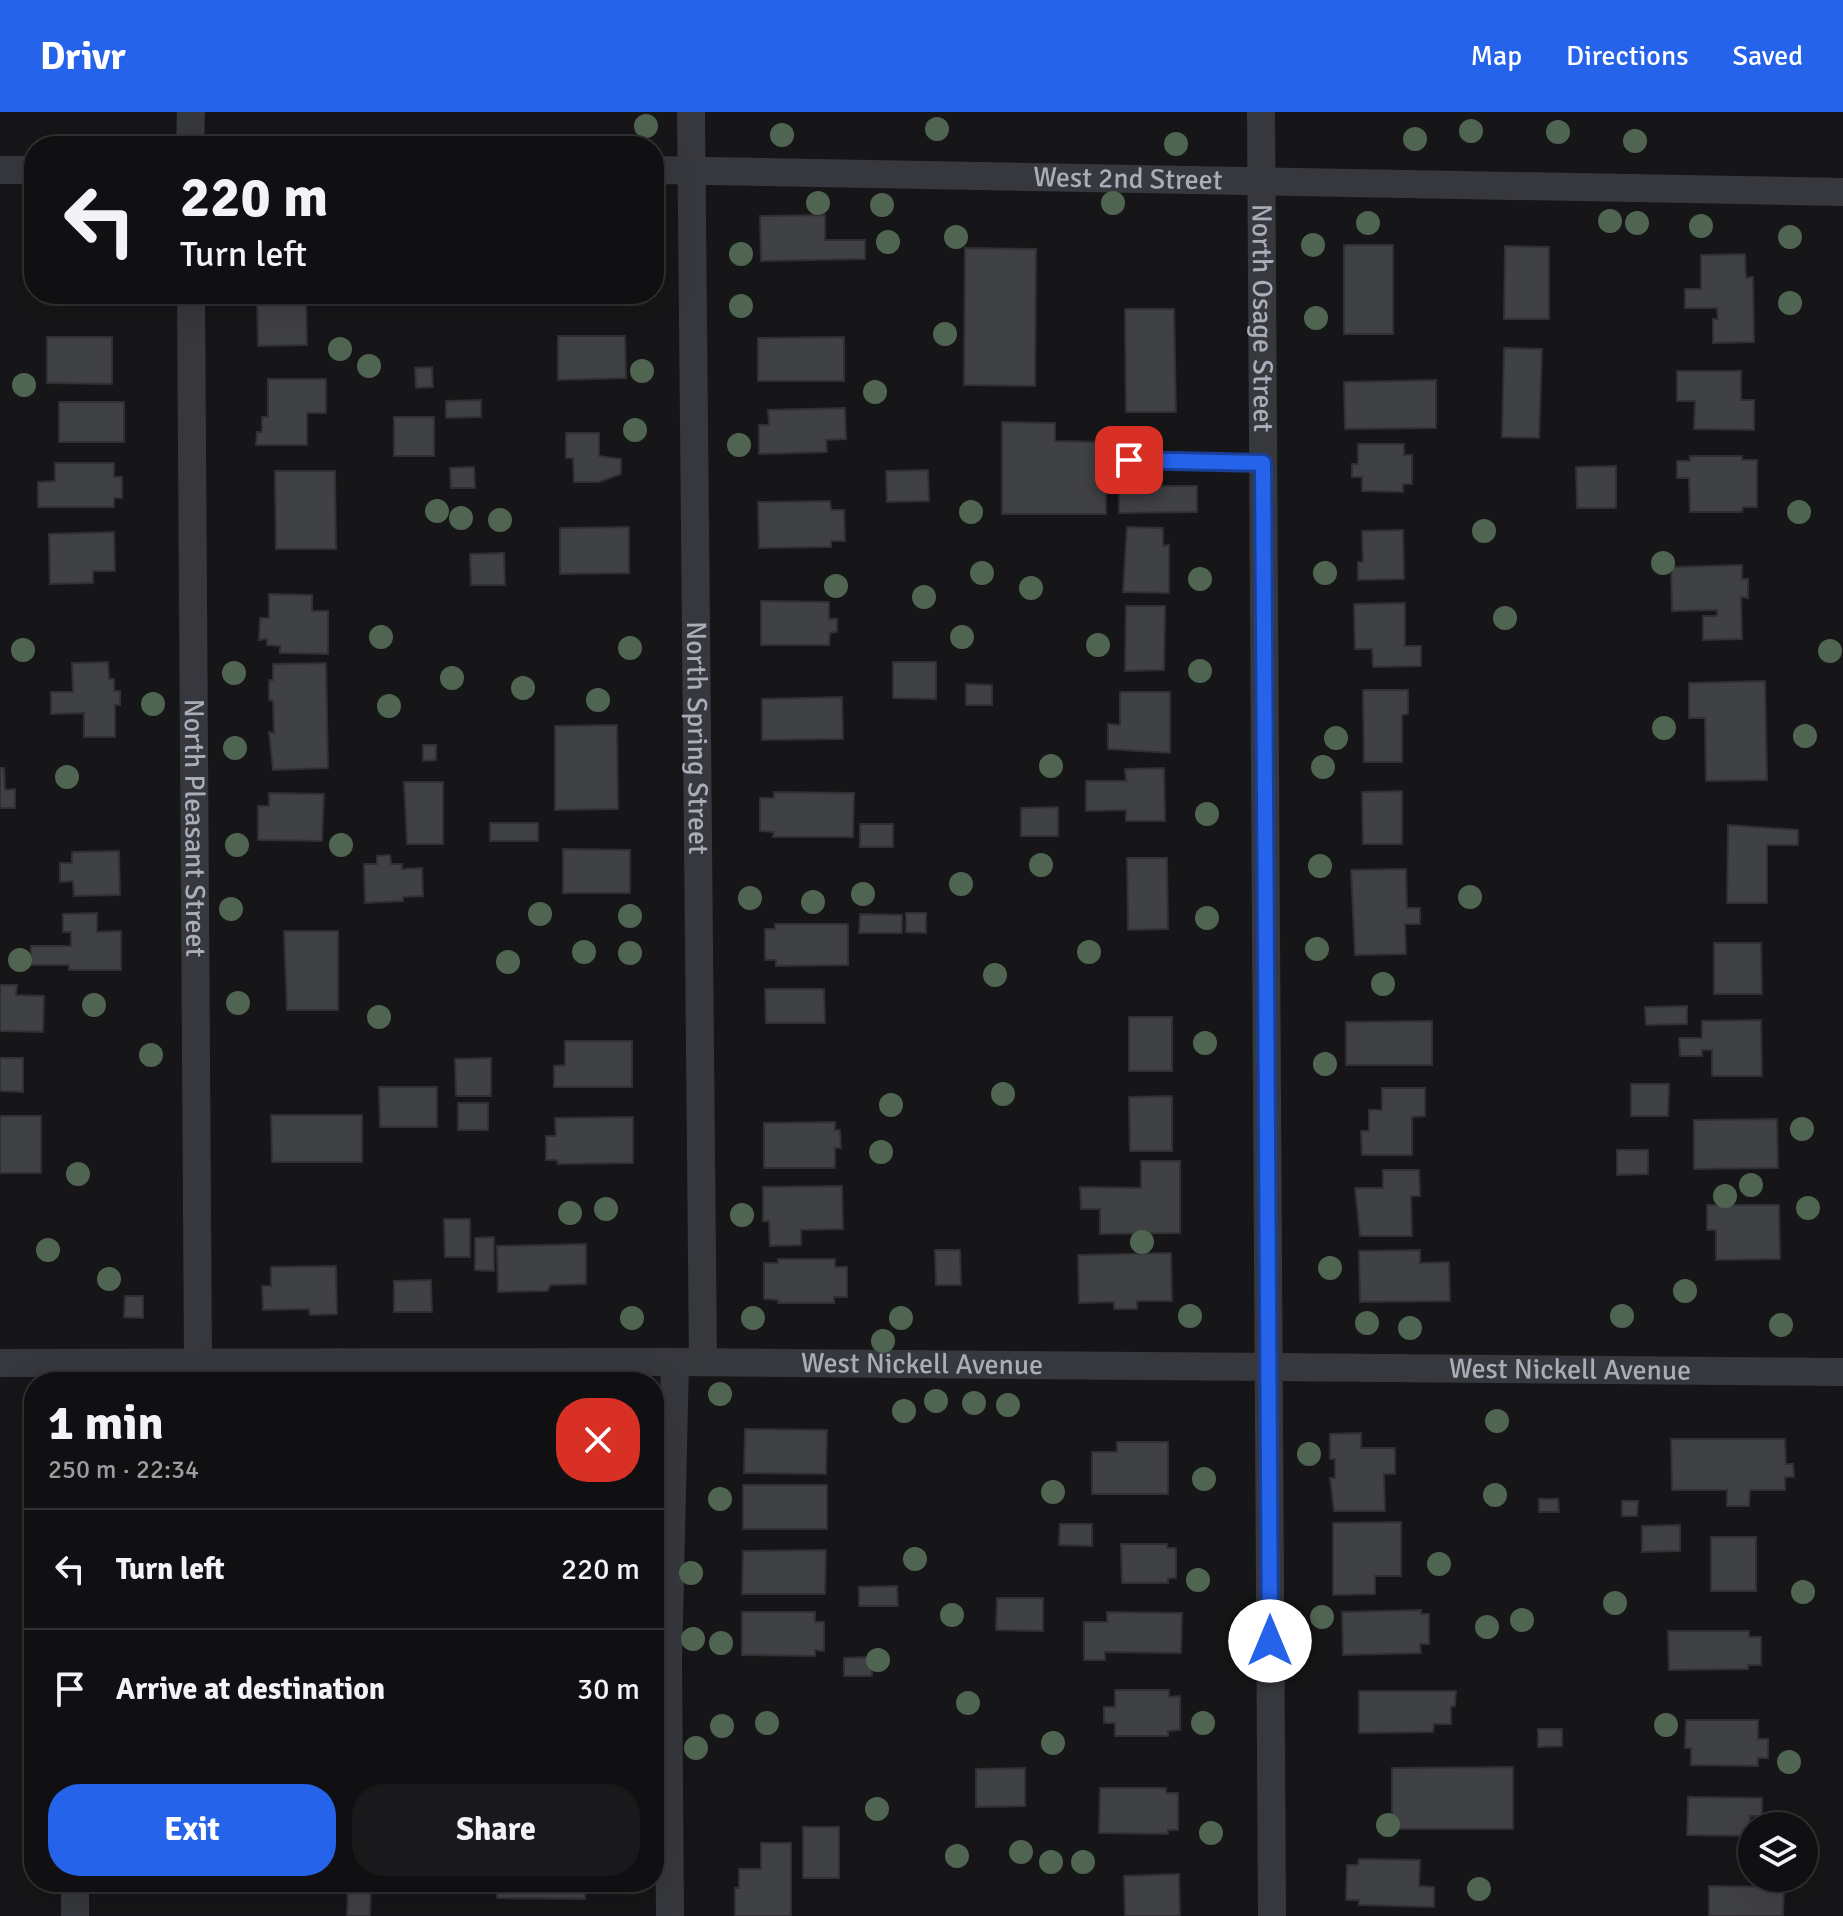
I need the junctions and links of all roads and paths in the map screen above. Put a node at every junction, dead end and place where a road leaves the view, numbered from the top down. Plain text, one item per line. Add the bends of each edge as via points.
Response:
1 (191, 112) edge
2 (691, 112) edge
3 (1261, 112) edge
4 (190, 136) edge
5 (0, 170) edge
6 (24, 170) edge
7 (664, 170) edge
8 (691, 170) junction
9 (1261, 180) junction
10 (1843, 192) edge
11 (191, 304) edge
12 (1129, 460) dead end
13 (1263, 463) junction
14 (198, 1362) junction
15 (675, 1362) junction
16 (703, 1362) junction
17 (0, 1363) edge
18 (1268, 1367) junction
19 (69, 1372) edge
20 (1843, 1372) edge
21 (75, 1892) edge
22 (75, 1916) edge
23 (670, 1916) edge
24 (1272, 1916) edge

1 - 4 street
2 - 8 street, North Spring Street
3 - 9 street, North Osage Street
5 - 6 street
7 - 8 street, West 2nd Street
8 - 9 street, West 2nd Street
8 - 16 street, North Spring Street
9 - 10 street, West 2nd Street
9 - 13 street, North Osage Street
11 - 14 street, North Pleasant Street
12 - 13 lane
13 - 18 street, North Osage Street
14 - 15 street, West Nickell Avenue
14 - 19 street, West Nickell Avenue
15 - 16 street, West Nickell Avenue
15 - 23 street via 668,1662
16 - 18 street, West Nickell Avenue
17 - 19 street, West Nickell Avenue
18 - 20 street, West Nickell Avenue
18 - 24 street, North Osage Street
21 - 22 street

